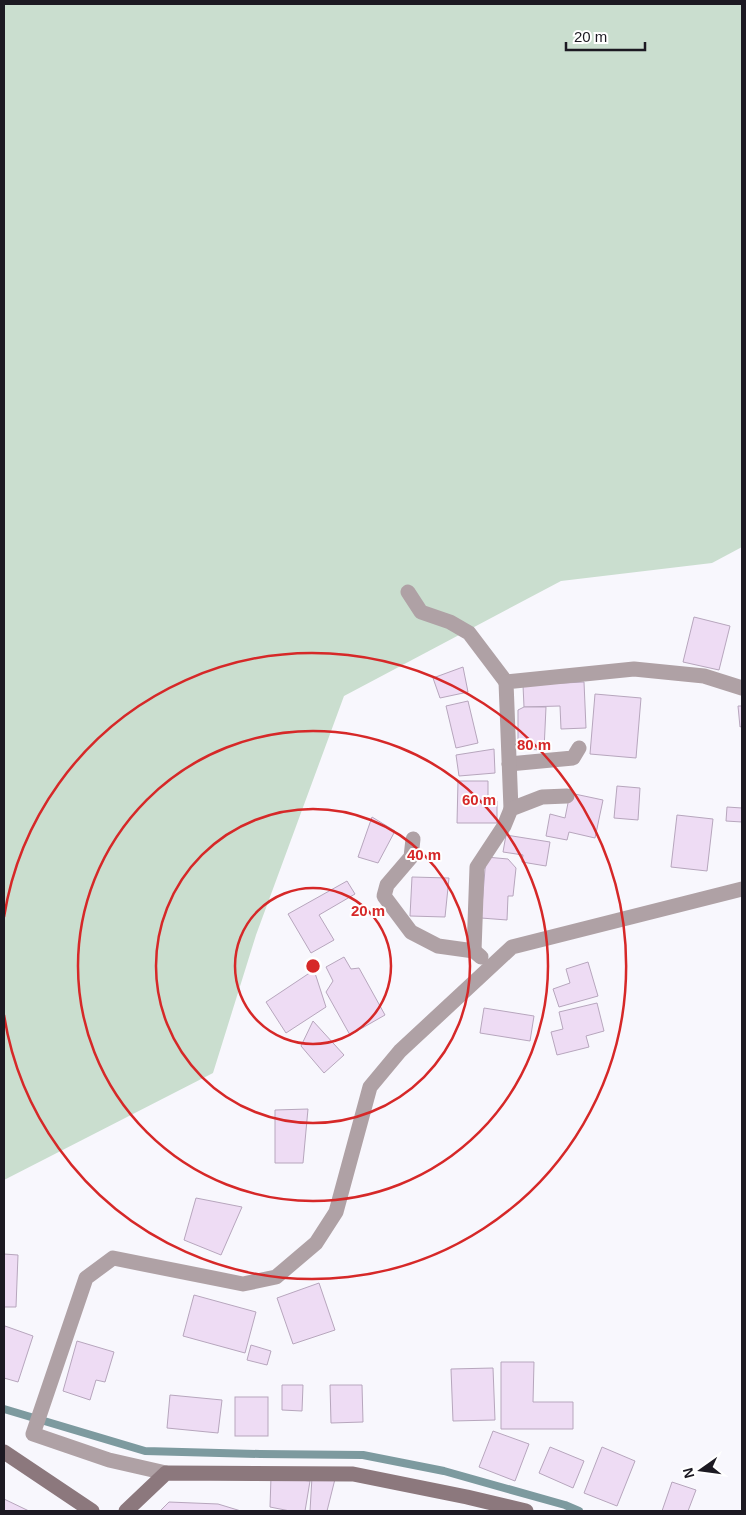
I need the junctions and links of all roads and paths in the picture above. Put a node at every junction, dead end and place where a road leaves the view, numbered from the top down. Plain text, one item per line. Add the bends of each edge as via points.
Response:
1 (408, 592) dead end
2 (506, 682) junction
3 (742, 688) edge
4 (579, 748) dead end
5 (509, 764) junction
6 (567, 796) dead end
7 (510, 809) junction
8 (413, 839) dead end
9 (742, 889) edge
10 (474, 951) junction
11 (491, 967) junction
12 (4, 1452) edge
13 (166, 1472) junction
14 (92, 1511) edge
15 (126, 1511) edge
16 (526, 1511) edge

1 - 2 street via 421,612 450,622 469,634
2 - 3 street via 634,669 704,676
2 - 5 street
4 - 5 street via 573,758
5 - 7 street
6 - 7 street via 542,797
7 - 10 street via 504,826 477,867
8 - 10 street via 411,857 387,884 384,896 411,932 438,946
9 - 11 street via 512,947
10 - 11 street
11 - 13 street via 400,1051 370,1087 336,1212 316,1243 276,1277 243,1284 113,1258 86,1278 33,1434 109,1460
12 - 14 street
13 - 15 street
13 - 16 street via 353,1474

